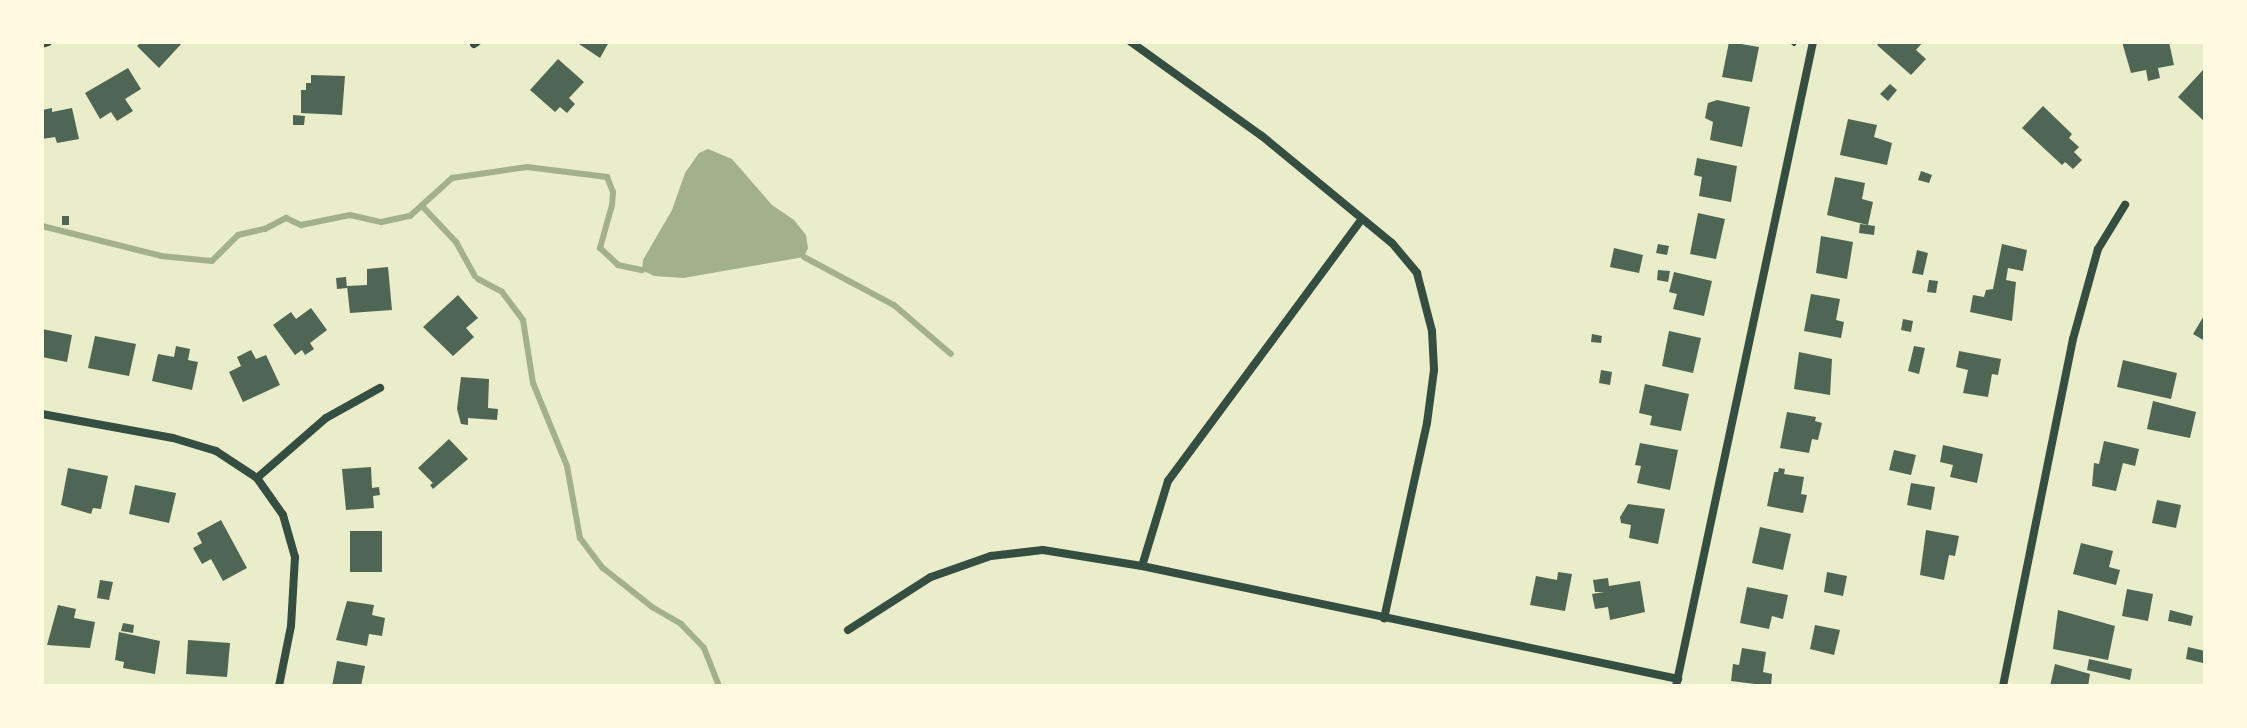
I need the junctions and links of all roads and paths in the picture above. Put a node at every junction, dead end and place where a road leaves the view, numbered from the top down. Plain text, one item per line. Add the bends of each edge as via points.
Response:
1 (48, 42) edge
2 (1131, 42) edge
3 (1813, 42) edge
4 (42, 44) edge
5 (2125, 205) dead end
6 (1362, 219) junction
7 (380, 388) dead end
8 (42, 414) edge
9 (257, 478) junction
10 (1142, 566) junction
11 (1384, 618) junction
12 (848, 630) dead end
13 (1677, 682) edge
14 (279, 686) edge
15 (2003, 686) edge

1 - 4 street
2 - 6 street via 1262,136
3 - 13 street
5 - 15 street via 2098,249 2073,339
6 - 10 street via 1168,481
6 - 11 street via 1417,273 1432,331 1434,370 1427,423
7 - 9 street via 343,406
8 - 9 street via 173,438 216,451
9 - 14 street via 283,515 295,557 291,626
10 - 11 street
10 - 12 street via 1043,550 991,556 931,577
11 - 13 street

